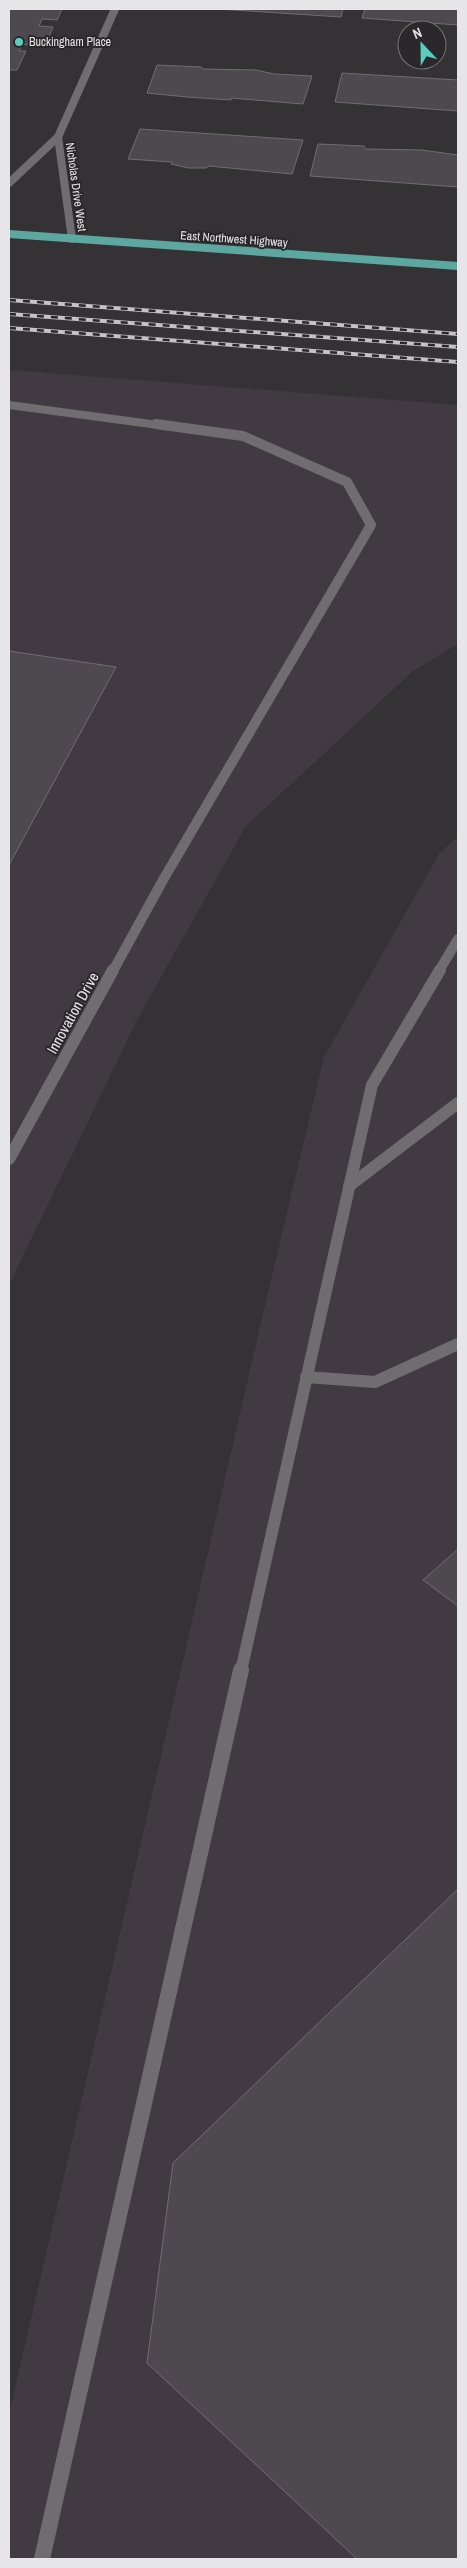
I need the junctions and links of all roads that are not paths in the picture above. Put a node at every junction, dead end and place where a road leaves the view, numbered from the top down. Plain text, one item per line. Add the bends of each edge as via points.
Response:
1 (115, 9) edge
2 (58, 137) junction
3 (9, 183) edge
4 (9, 234) edge
5 (72, 239) junction
6 (458, 266) edge
7 (9, 405) edge
8 (458, 939) edge
9 (458, 1103) edge
10 (9, 1159) edge
11 (349, 1186) junction
12 (458, 1344) edge
13 (306, 1377) junction
14 (42, 2559) edge

1 - 2 street, Nicholas Drive West
2 - 3 street, Nicholas Drive West
2 - 5 street, Nicholas Drive West
4 - 5 main road, East Northwest Highway
5 - 6 main road, East Northwest Highway
7 - 10 street, Innovation Drive via 243,436 347,482 371,525 163,880
8 - 11 street via 372,1085
9 - 11 street
11 - 13 street
12 - 13 street via 375,1382
13 - 14 street

